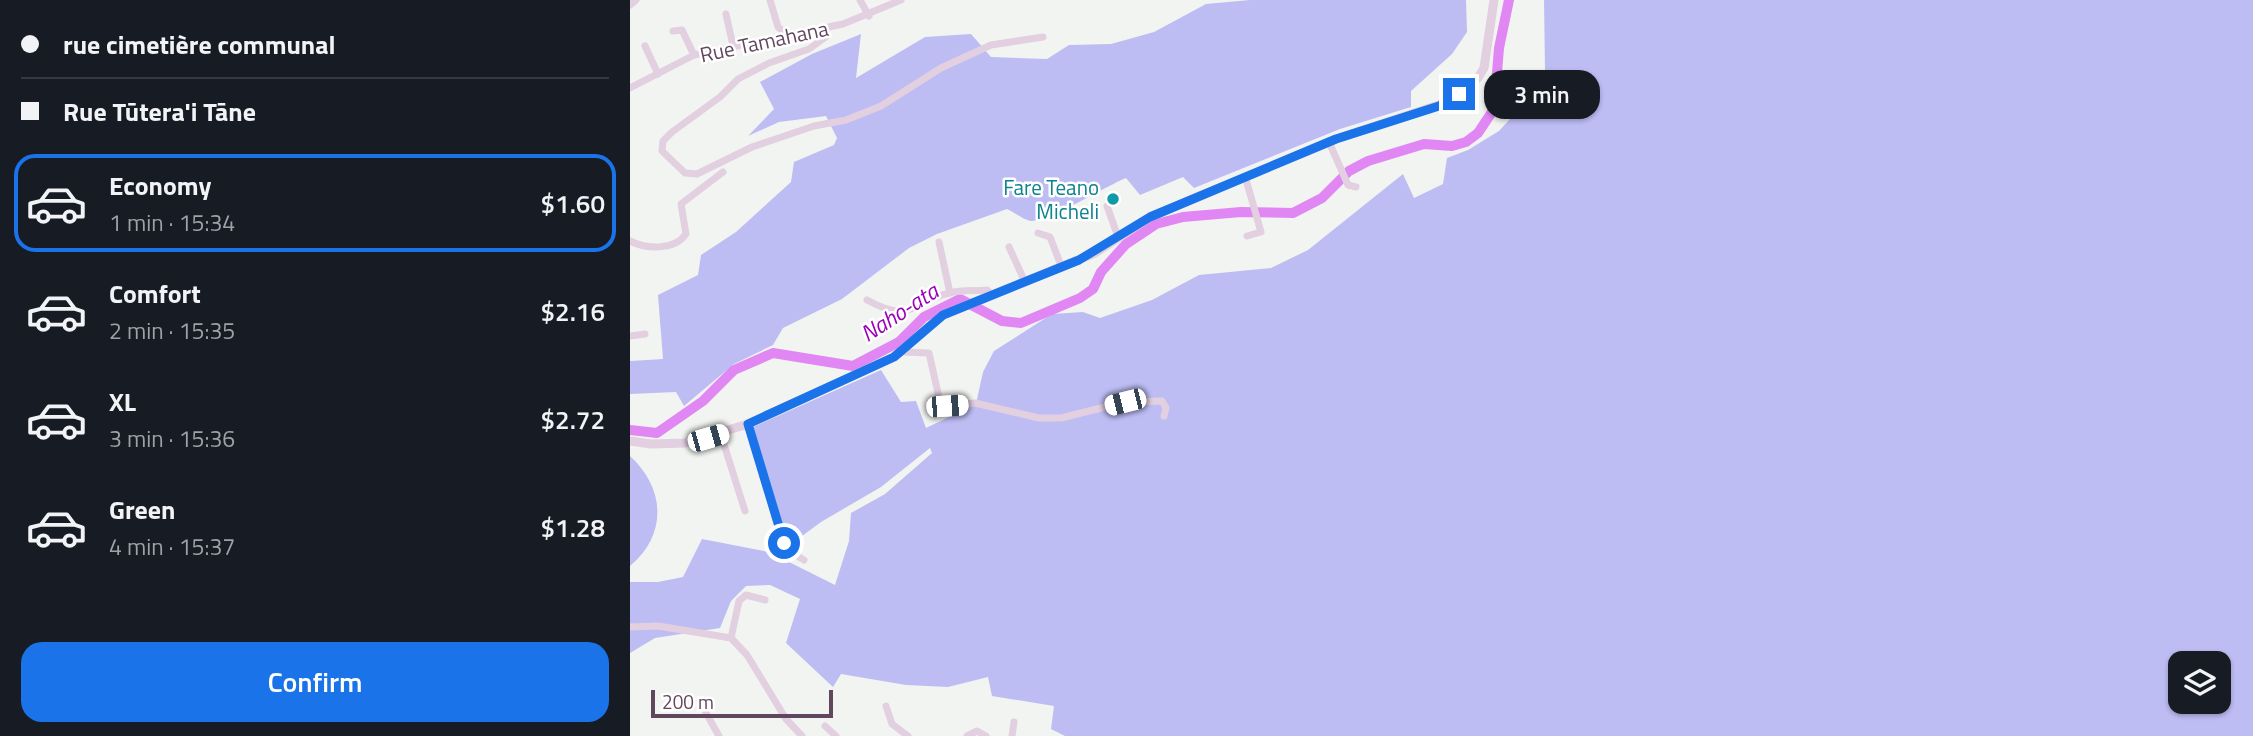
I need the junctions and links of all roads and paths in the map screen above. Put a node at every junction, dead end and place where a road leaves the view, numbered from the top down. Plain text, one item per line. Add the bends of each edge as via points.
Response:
1 (636, 0) edge
2 (770, 0) edge
3 (860, 0) edge
4 (901, 0) edge
5 (1494, 0) edge
6 (630, 5) edge
7 (726, 14) dead end
8 (869, 16) junction
9 (827, 28) junction
10 (673, 31) dead end
11 (787, 35) junction
12 (1043, 37) dead end
13 (645, 46) dead end
14 (733, 46) junction
15 (694, 55) junction
16 (658, 74) junction
17 (630, 88) edge
18 (1329, 142) junction
19 (723, 172) dead end
20 (1245, 176) junction
21 (1356, 187) dead end
22 (1107, 206) dead end
23 (1038, 233) dead end
24 (1247, 236) dead end
25 (1118, 237) junction
26 (630, 241) edge
27 (939, 242) dead end
28 (1009, 247) dead end
29 (1062, 268) junction
30 (1025, 282) junction
31 (950, 293) junction
32 (992, 295) junction
33 (867, 300) dead end
34 (645, 334) dead end
35 (630, 336) edge
36 (904, 352) junction
37 (1164, 416) dead end
38 (748, 424) junction
39 (721, 435) junction
40 (630, 441) edge
41 (745, 511) dead end
42 (804, 560) dead end
43 (765, 600) dead end
44 (630, 627) edge
45 (731, 638) junction
46 (886, 706) dead end
47 (706, 713) dead end
48 (1014, 722) dead end
49 (825, 726) dead end
50 (719, 736) edge
51 (802, 736) edge
52 (836, 736) edge
53 (908, 736) edge
54 (967, 736) edge
55 (986, 736) edge
56 (1012, 736) edge

1 - 6 street
2 - 11 street via 778,27
3 - 8 street
4 - 8 street, Rue Tamahana
5 - 18 street via 1487,53 1478,78 1439,106
7 - 14 street
8 - 9 street, Rue Tamahana
9 - 11 street, Rue Tamahana
9 - 12 street via 827,36 809,49 738,79 671,132 660,146 662,151 685,173 697,174 752,147 881,106 941,68 991,45
10 - 15 street via 682,30
11 - 14 street, Rue Tamahana
13 - 16 street
14 - 15 street, Rue Tamahana
15 - 16 street, Rue Tamahana
16 - 17 street, Rue Tamahana
18 - 20 street
18 - 21 street via 1348,185
19 - 26 street via 681,204 683,239 647,247
20 - 24 street via 1261,232
20 - 25 street via 1150,217
22 - 25 street
23 - 29 street via 1054,244
25 - 29 street
27 - 31 street
28 - 30 street
29 - 30 street
30 - 32 street
31 - 32 street via 987,290
31 - 33 street via 911,311 893,312
32 - 36 street via 958,308 924,329
34 - 35 street
36 - 37 street via 929,353 940,401 947,406 975,403 1039,418 1061,418 1125,402 1162,401
36 - 38 street
38 - 39 street
38 - 42 street via 782,540
39 - 40 street via 668,444
39 - 41 street
43 - 45 street via 746,595 738,601
44 - 45 street via 658,626
45 - 51 street
46 - 53 street via 892,724
47 - 50 street
48 - 56 street
49 - 52 street
54 - 55 street via 974,731

